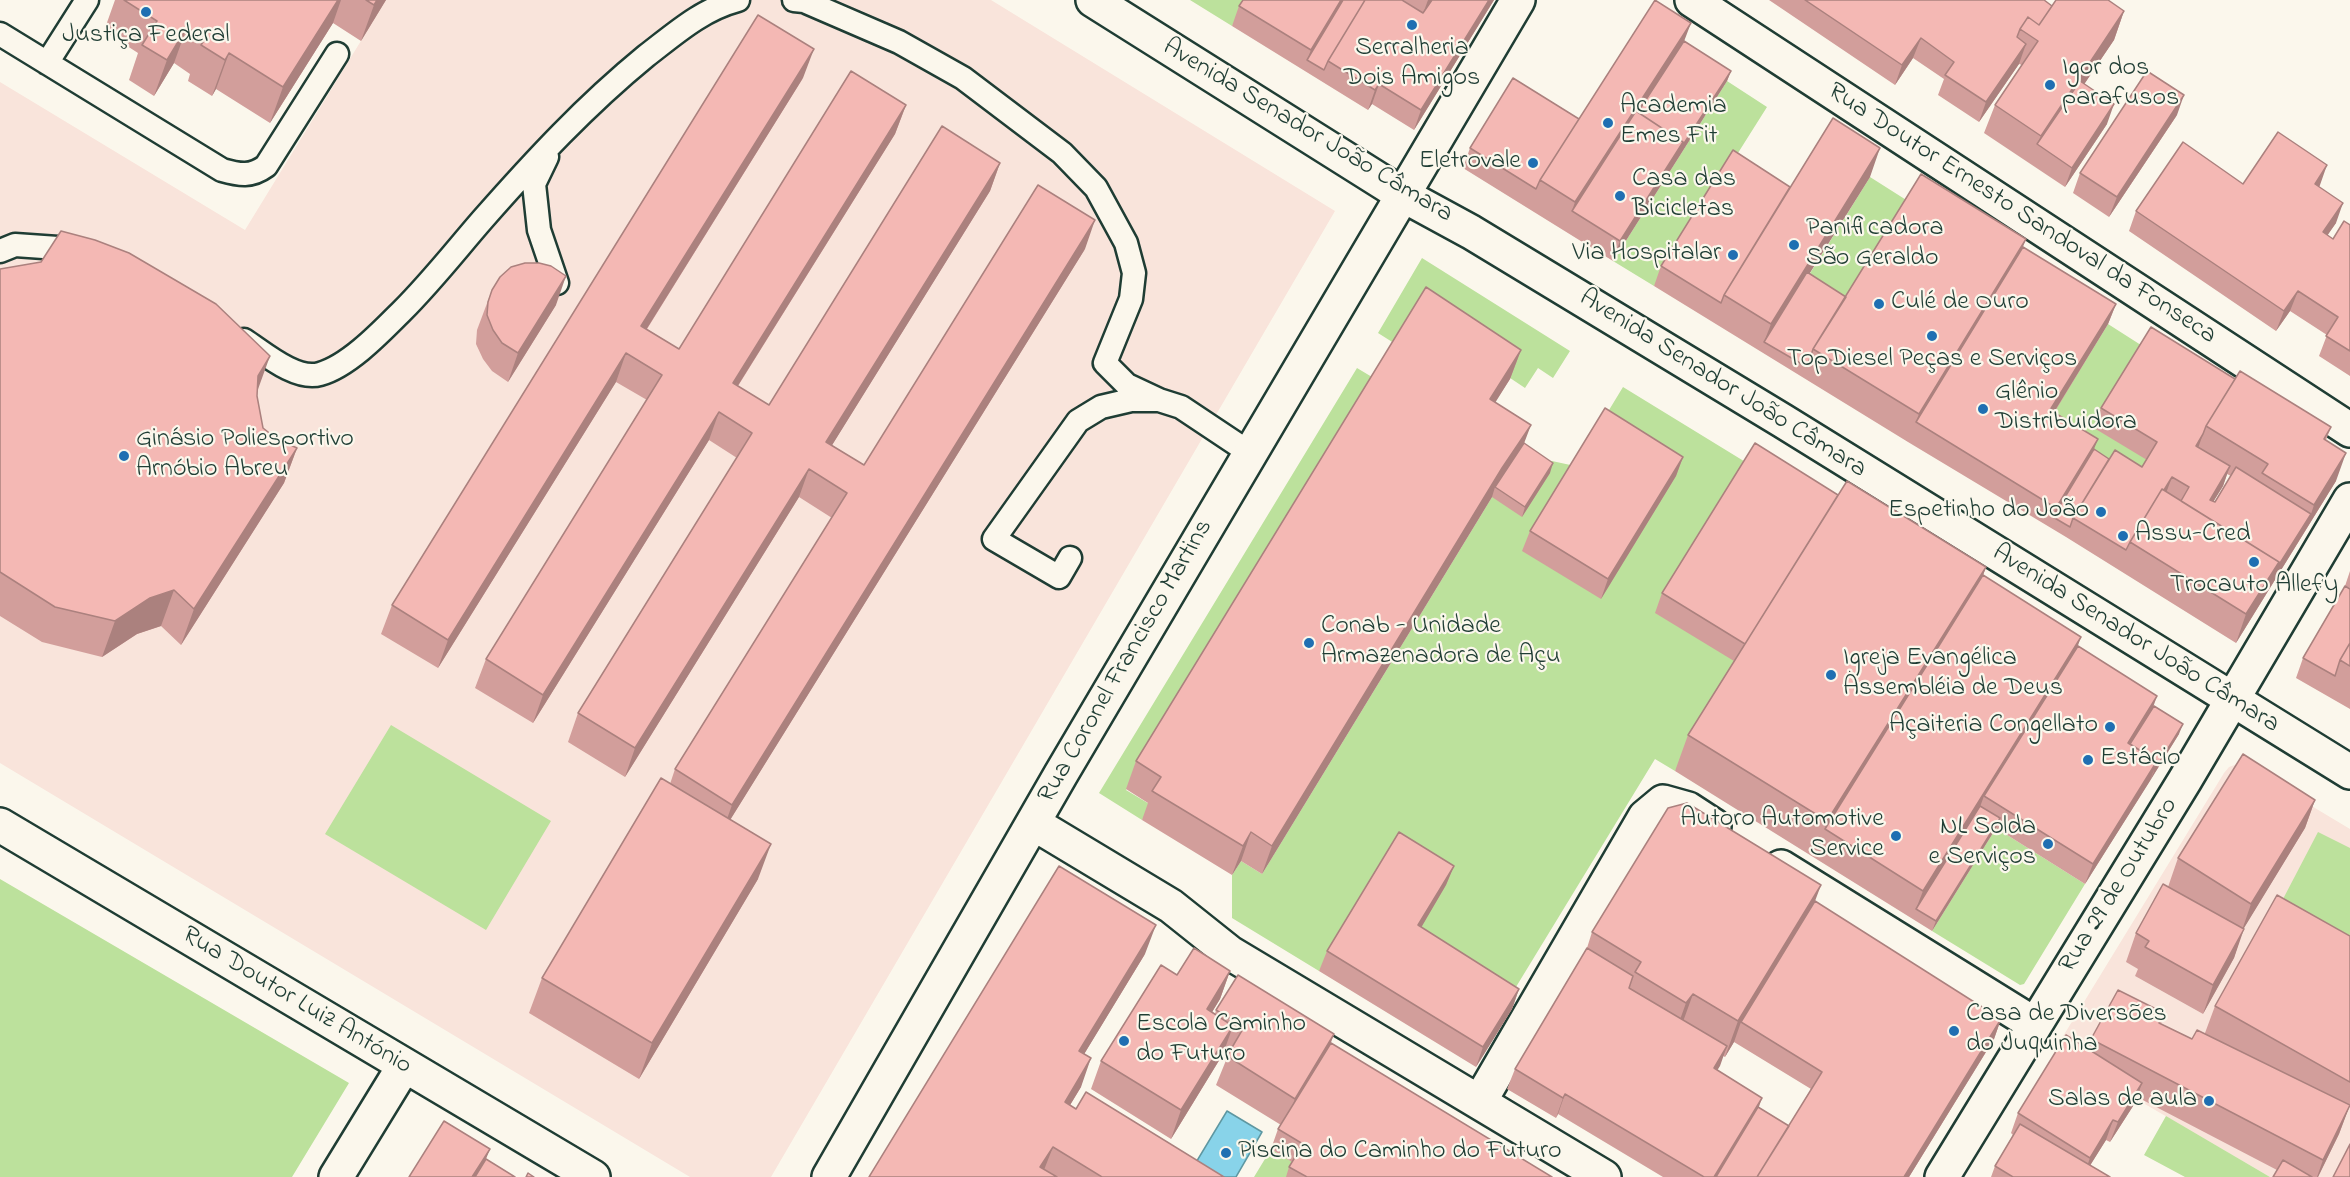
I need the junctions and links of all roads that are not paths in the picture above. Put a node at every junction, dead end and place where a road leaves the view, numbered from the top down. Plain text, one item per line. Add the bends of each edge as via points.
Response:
1 (87, 0) edge
2 (738, 0) edge
3 (794, 0) edge
4 (1093, 0) edge
5 (1518, 0) edge
6 (1692, 0) edge
7 (0, 34) edge
8 (337, 54) dead end
9 (47, 63) junction
10 (555, 140) junction
11 (1403, 195) junction
12 (0, 251) edge
13 (102, 264) edge
14 (557, 283) edge
15 (224, 327) edge
16 (1159, 400) junction
17 (2350, 430) edge
18 (1250, 453) junction
19 (2350, 500) edge
20 (1071, 558) dead end
21 (2233, 700) junction
22 (2350, 772) edge
23 (1033, 823) junction
24 (0, 825) edge
25 (2034, 1024) junction
26 (404, 1066) junction
27 (1480, 1101) junction
28 (336, 1177) edge
29 (593, 1177) edge
30 (828, 1177) edge
31 (1604, 1177) edge
32 (1942, 1177) edge

1 - 9 lane
2 - 10 lane via 717,6 680,29 574,118
3 - 16 lane via 900,42 963,78 1062,153 1096,188 1126,243 1134,273 1131,299 1105,363 1127,385
4 - 11 street, Avenida Senador João Câmara
5 - 11 street, Rua Coronel Francisco Martins
6 - 17 street, Rua Doutor Ernesto Sandoval da Fonseca
7 - 9 lane
8 - 9 lane via 266,166 255,174 241,175 222,170
10 - 14 lane via 534,184 539,230
10 - 15 lane via 442,270 382,331 344,362 319,375 294,372
11 - 18 street, Rua Coronel Francisco Martins
11 - 21 street, Avenida Senador João Câmara via 1783,421
12 - 13 lane via 15,246 72,249
16 - 18 lane via 1181,407
16 - 20 lane via 1131,400 1101,407 1078,421 994,539 1059,577
18 - 23 street, Rua Coronel Francisco Martins
19 - 21 street, Rua 29 de Outubro
21 - 22 street, Avenida Senador João Câmara
21 - 25 street, Rua 29 de Outubro
23 - 27 street via 1171,906 1230,952
23 - 30 street, Rua Coronel Francisco Martins
24 - 26 street, Rua Doutor Luiz António
25 - 27 street via 1688,809 1663,802 1645,817
25 - 32 street, Rua 29 de Outubro
26 - 28 street
26 - 29 street, Rua Doutor Luiz António
27 - 31 street

